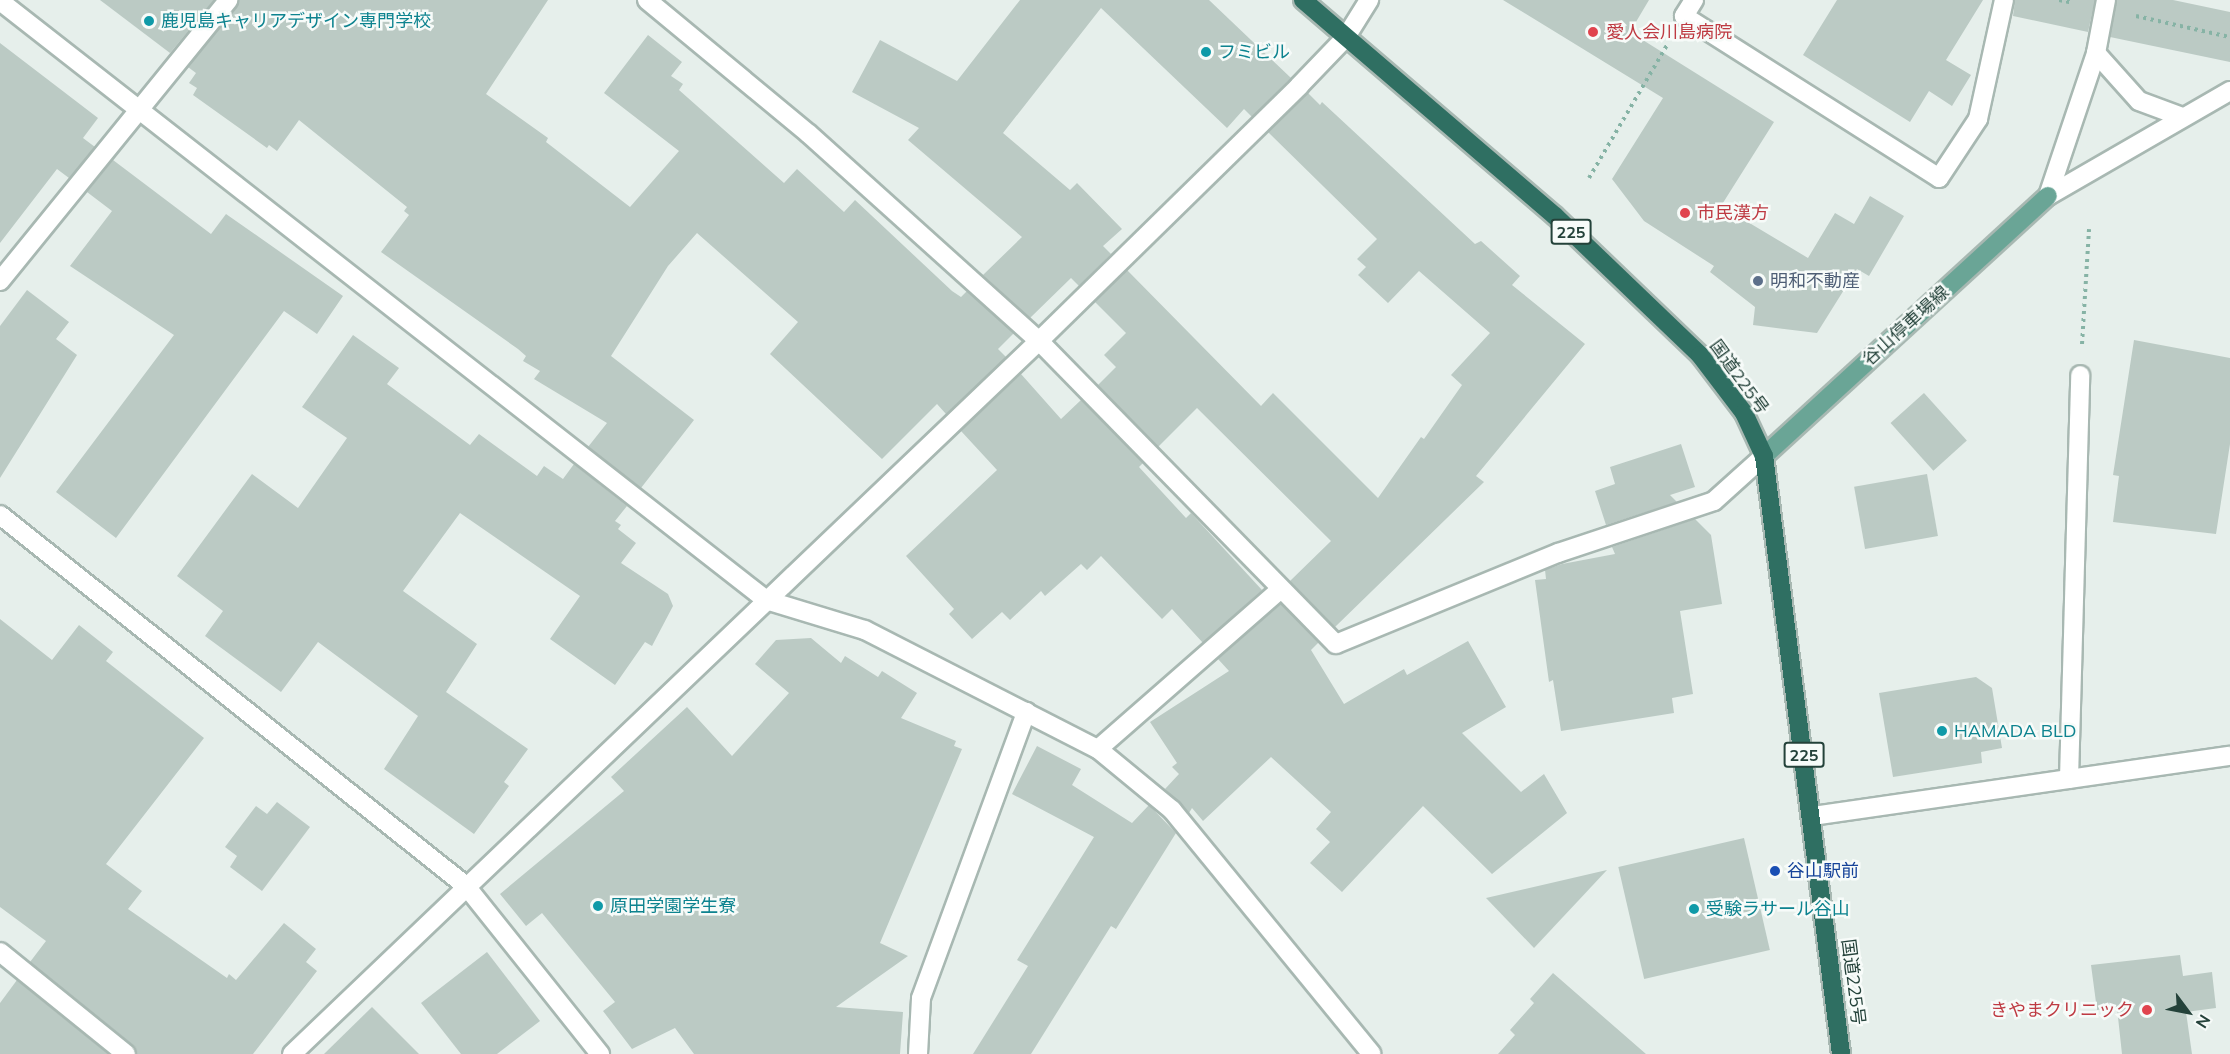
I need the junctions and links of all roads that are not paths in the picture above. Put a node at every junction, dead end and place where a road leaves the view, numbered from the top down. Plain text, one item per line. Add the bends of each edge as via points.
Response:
1 (228, 0) edge
2 (647, 0) edge
3 (1303, 0) edge
4 (1369, 0) edge
5 (1694, 0) edge
6 (2004, 0) edge
7 (2106, 0) edge
8 (0, 1) edge
9 (1346, 37) junction
10 (2096, 53) junction
11 (2230, 91) edge
12 (139, 111) junction
13 (2182, 117) junction
14 (2048, 196) junction
15 (0, 281) edge
16 (1039, 340) junction
17 (2080, 375) road end
18 (1764, 456) junction
19 (0, 515) edge
20 (1281, 589) junction
21 (766, 600) junction
22 (1026, 712) junction
23 (1098, 749) junction
24 (2230, 756) edge
25 (2068, 779) junction
26 (1812, 816) junction
27 (466, 886) junction
28 (0, 952) edge
29 (126, 1054) edge
30 (292, 1054) edge
31 (600, 1054) edge
32 (918, 1054) edge
33 (1372, 1054) edge
34 (1841, 1054) edge

1 - 12 street
2 - 16 street via 809,134
3 - 9 highway, 国道225号 / 225
4 - 9 street
5 - 6 street via 1684,16 1939,178 1978,119
7 - 10 street
8 - 12 street
9 - 16 street
9 - 18 highway, 国道225号 / 225 via 1555,216 1700,355 1744,413
10 - 13 street via 2139,101
10 - 14 street
11 - 13 street
12 - 15 street
12 - 21 street
13 - 14 street
14 - 18 main road, 谷山停車場線
16 - 20 street
16 - 21 street
17 - 25 street
18 - 20 street via 1713,501 1558,553 1336,644
18 - 26 highway, 国道225号 / 225
19 - 27 street
20 - 23 street
21 - 22 street via 865,630
21 - 27 street
22 - 23 street
22 - 32 street via 921,999
23 - 33 street via 1172,810
24 - 25 street
25 - 26 street
26 - 34 highway, 国道225号 / 225
27 - 30 street
27 - 31 street
28 - 29 street

